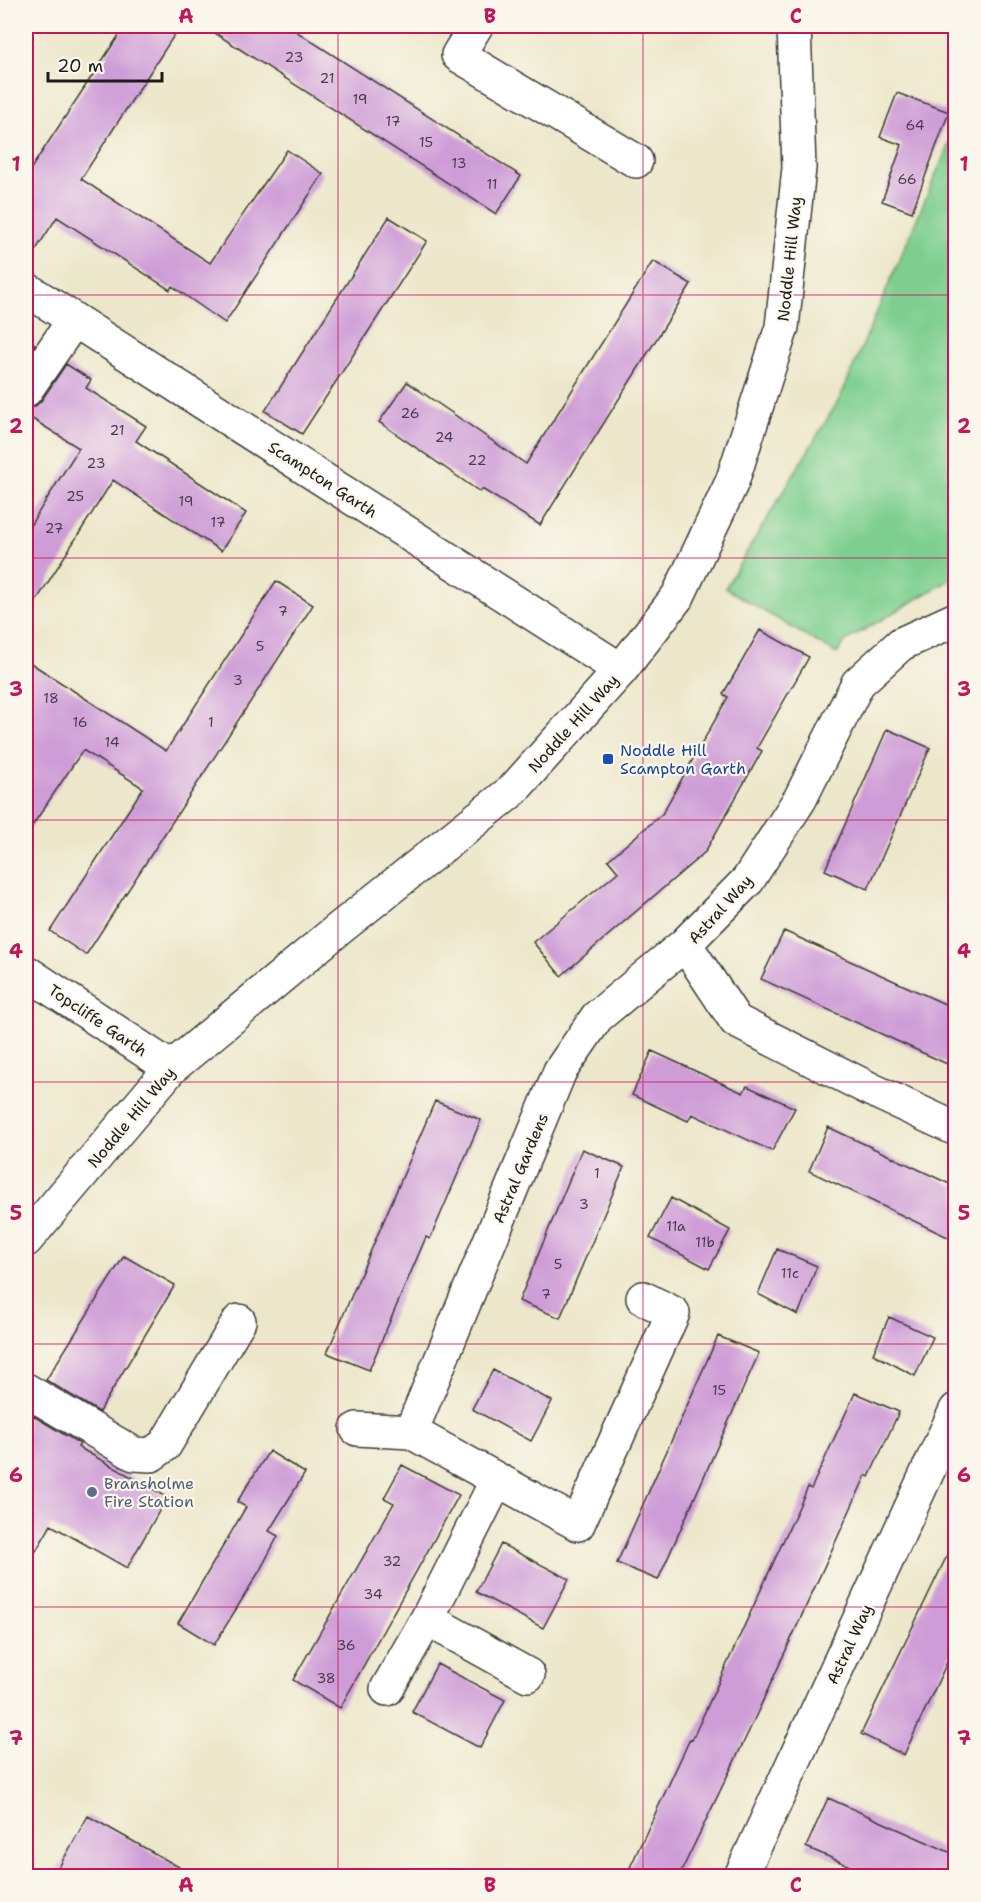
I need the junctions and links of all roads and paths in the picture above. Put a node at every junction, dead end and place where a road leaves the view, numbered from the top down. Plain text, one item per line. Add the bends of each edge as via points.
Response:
1 (476, 26) edge
2 (794, 26) edge
3 (636, 161) dead end
4 (26, 289) edge
5 (74, 320) junction
6 (26, 390) edge
7 (956, 619) edge
8 (621, 670) junction
9 (685, 944) junction
10 (26, 972) edge
11 (171, 1068) junction
12 (956, 1129) edge
13 (26, 1240) edge
14 (643, 1298) dead end
15 (239, 1321) dead end
16 (26, 1390) edge
17 (956, 1410) edge
18 (357, 1429) dead end
19 (411, 1432) junction
20 (497, 1480) junction
21 (427, 1619) junction
22 (528, 1675) dead end
23 (387, 1689) dead end
24 (741, 1876) edge

1 - 3 street via 458,55
2 - 8 street, Noddle Hill Way via 799,168 782,327 732,482 678,596
4 - 5 street, Scampton Garth
5 - 6 street
5 - 8 street, Scampton Garth
7 - 9 street, Astral Way via 901,644 858,683 800,799 748,880
8 - 11 street, Noddle Hill Way via 513,790
9 - 12 street, Astral Way via 736,1021
9 - 19 street, Astral Gardens via 597,1017 560,1071
10 - 11 street, Topcliffe Garth
11 - 13 street, Noddle Hill Way
14 - 20 street via 674,1313 578,1524
15 - 16 street via 165,1445 151,1455 134,1454
17 - 24 street, Astral Way
18 - 19 street
19 - 20 street
20 - 21 street
21 - 22 street
21 - 23 street

